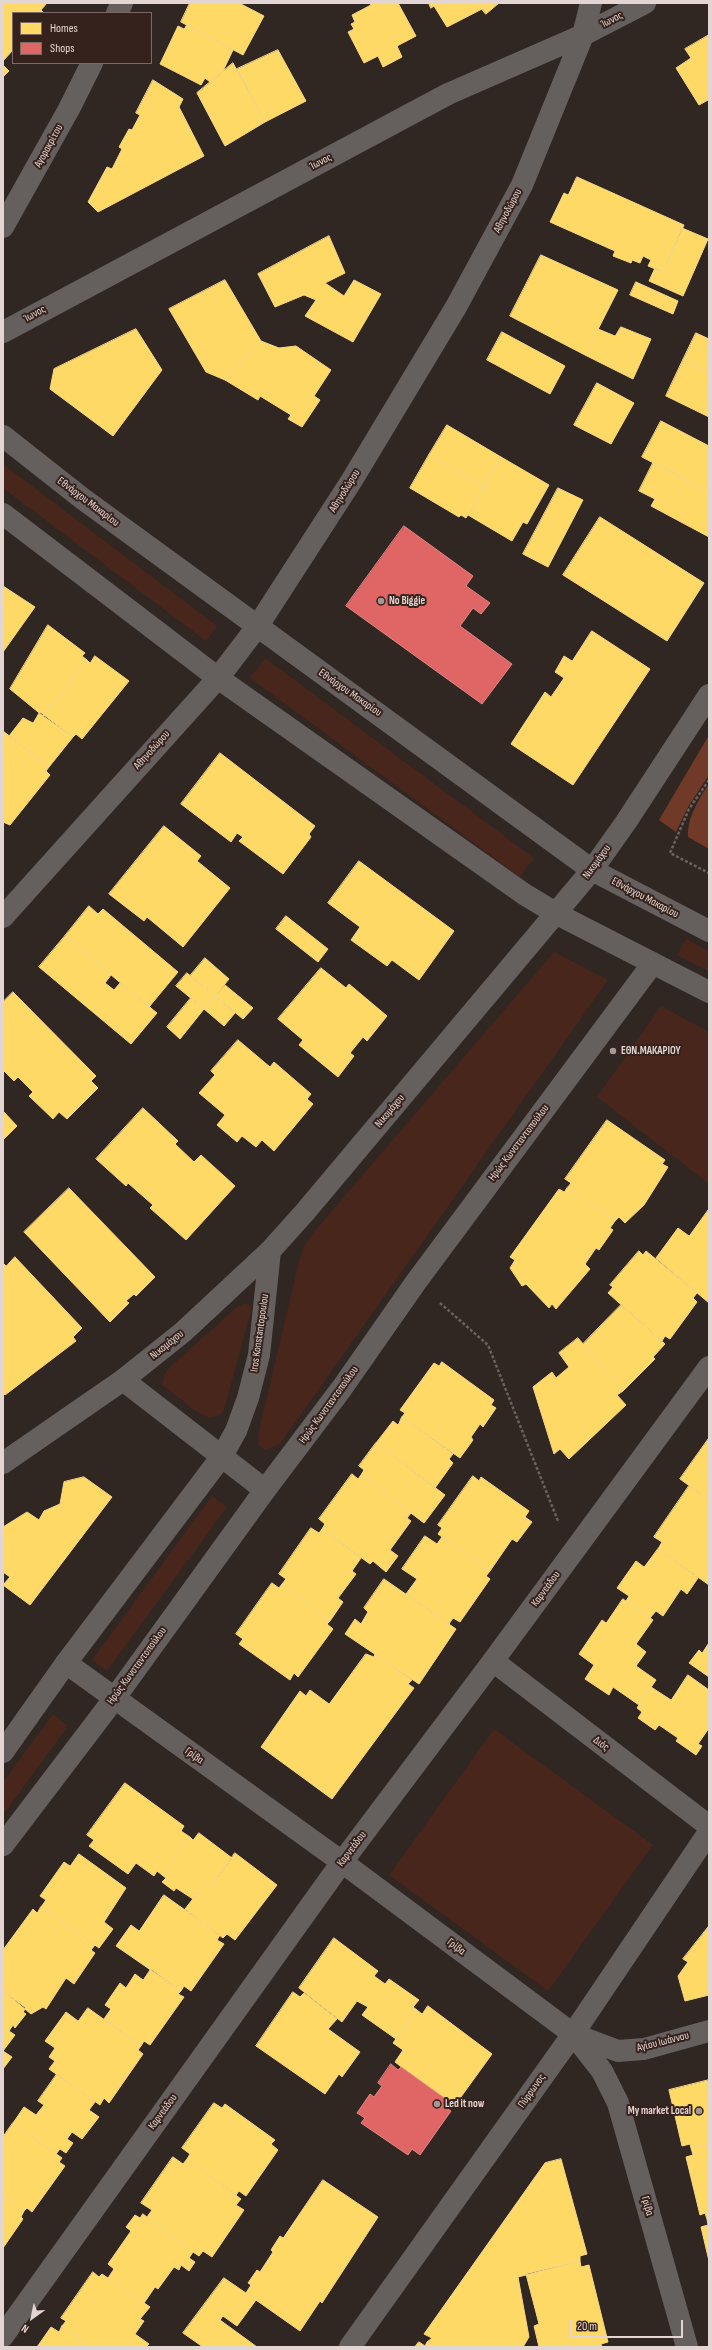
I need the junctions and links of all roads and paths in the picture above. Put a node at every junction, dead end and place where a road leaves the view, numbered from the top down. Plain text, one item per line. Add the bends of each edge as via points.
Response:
1 (122, 3) edge
2 (591, 3) edge
3 (645, 3) edge
4 (118, 12) edge
5 (583, 35) junction
6 (92, 64) edge
7 (3, 227) edge
8 (3, 332) edge
9 (3, 436) edge
10 (3, 514) edge
11 (257, 627) junction
12 (218, 678) junction
13 (709, 694) edge
14 (709, 780) edge
15 (592, 870) junction
16 (709, 873) edge
17 (557, 914) junction
18 (3, 918) edge
19 (709, 931) edge
20 (653, 963) junction
21 (709, 992) edge
22 (270, 1251) junction
23 (416, 1282) junction
24 (709, 1367) edge
25 (123, 1380) junction
26 (222, 1456) junction
27 (3, 1462) edge
28 (265, 1490) junction
29 (571, 1555) junction
30 (493, 1661) junction
31 (66, 1663) junction
32 (114, 1699) junction
33 (3, 1752) edge
34 (709, 1826) edge
35 (709, 1832) edge
36 (3, 1845) edge
37 (342, 1862) junction
38 (709, 2030) edge
39 (573, 2034) junction
40 (3, 2336) edge
41 (350, 2347) edge
42 (687, 2347) edge

1 - 4 street
2 - 5 street, Αθηνοδώρου
3 - 5 street, Ίωνος
5 - 8 street, Ίωνος via 448,94
5 - 11 street, Αθηνοδώρου via 522,185 456,307 352,480
6 - 7 street, Αγορακρίτου
9 - 11 street, Εθνάρχου Μακαρίου
10 - 12 street
11 - 12 street, Αθηνοδώρου
11 - 15 street, Εθνάρχου Μακαρίου via 428,748
12 - 17 street
12 - 18 street, Αθηνοδώρου
13 - 15 street, Νικομάχου
14 - 16 path via 689,809 670,853
15 - 17 street, Νικομάχου
15 - 19 street, Εθνάρχου Μακαρίου
17 - 20 street
17 - 22 street, Νικομάχου
20 - 21 street
20 - 23 street, Ηρώς Κωνσταντοπούλου
22 - 25 street, Νικομάχου via 183,1332
22 - 26 street, Iros Konstantopoulou via 259,1355 236,1431
23 - 28 street, Ηρώς Κωνσταντοπούλου via 342,1388
23 - 29 path via 488,1345
24 - 29 street, Καρνεάδου
25 - 26 street
25 - 27 street, Νικομάχου
26 - 28 street
26 - 31 street
28 - 32 street, Ηρώς Κωνσταντοπούλου
29 - 30 street, Καρνεάδου
30 - 34 street, Διός
30 - 37 street, Καρνεάδου
31 - 32 street, Γρίβα
31 - 33 street
32 - 36 street, Ηρώς Κωνσταντοπούλου
32 - 37 street, Γρίβα
35 - 39 street, Πύρρωνος
37 - 39 street, Γρίβα
37 - 40 street, Καρνεάδου
38 - 39 street, Αγίου Ιωάννου via 644,2049 618,2051
39 - 41 street, Πύρρωνος
39 - 42 street, Γρίβα via 602,2071 618,2103

